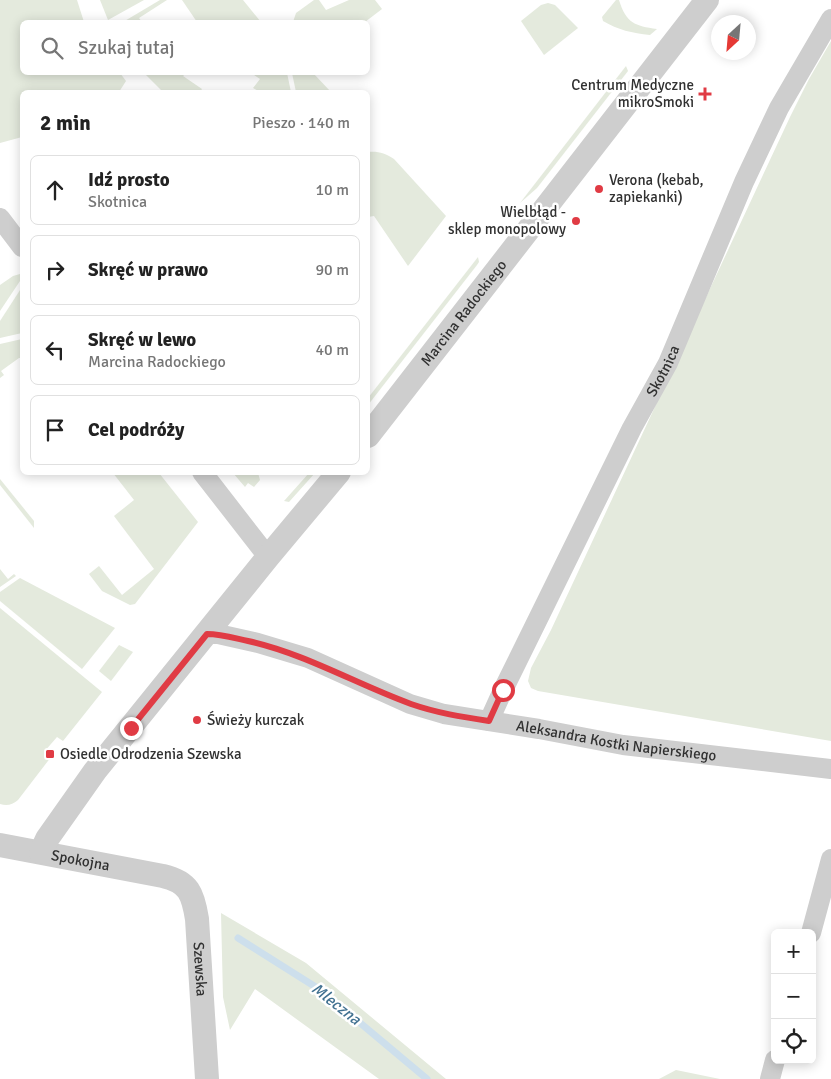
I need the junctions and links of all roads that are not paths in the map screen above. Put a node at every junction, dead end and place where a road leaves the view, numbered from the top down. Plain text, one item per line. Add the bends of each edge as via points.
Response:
1 (707, 0) edge
2 (831, 19) edge
3 (0, 218) edge
4 (20, 244) edge
5 (370, 433) edge
6 (204, 475) edge
7 (336, 475) edge
8 (268, 557) junction
9 (207, 634) junction
10 (489, 721) junction
11 (831, 769) edge
12 (0, 845) edge
13 (41, 852) junction
14 (831, 858) edge
15 (163, 876) joint
16 (811, 929) edge
17 (774, 1064) edge
18 (207, 1079) edge
19 (770, 1079) edge

1 - 5 street, Marcina Radockiego
2 - 10 street, Skotnica via 779,108 740,191 668,363 632,428
3 - 4 street
6 - 8 street
7 - 8 street
8 - 9 street
9 - 10 street, Aleksandra Kostki Napierskiego via 258,643 308,658 410,704 444,714
9 - 13 street via 90,778
10 - 11 street, Aleksandra Kostki Napierskiego via 623,744
12 - 13 street, Spokojna
13 - 15 street, Spokojna
14 - 16 street
15 - 18 street, Szewska via 184,884 195,904
17 - 19 street

